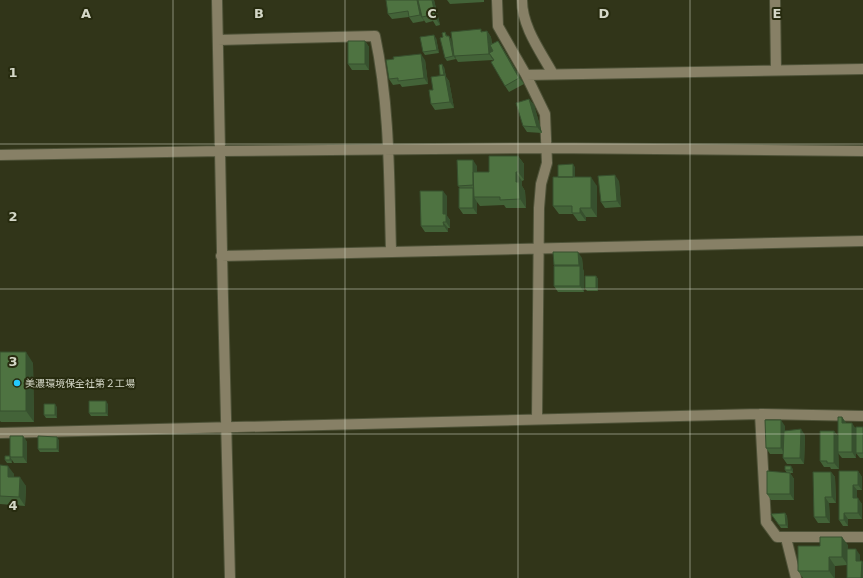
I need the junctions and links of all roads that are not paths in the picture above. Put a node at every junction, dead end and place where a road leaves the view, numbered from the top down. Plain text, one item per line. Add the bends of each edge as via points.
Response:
1 (217, 0) edge
2 (497, 0) edge
3 (522, 0) edge
4 (775, 0) edge
5 (218, 40) junction
6 (863, 69) edge
7 (776, 70) junction
8 (553, 74) junction
9 (526, 75) junction
10 (547, 148) junction
11 (388, 149) junction
12 (221, 151) junction
13 (863, 151) edge
14 (0, 155) edge
15 (863, 241) edge
16 (539, 248) junction
17 (391, 251) junction
18 (221, 256) junction
19 (760, 414) junction
20 (863, 416) edge
21 (537, 419) junction
22 (225, 428) junction
23 (0, 433) edge
24 (863, 537) edge
25 (786, 538) junction
26 (230, 578) edge
27 (796, 578) edge

1 - 5 street
2 - 9 street via 498,26
3 - 8 street via 522,10 528,27
4 - 7 street
5 - 11 street via 375,36 380,58
5 - 12 street
6 - 7 street
7 - 8 street
8 - 9 street
9 - 10 street via 545,114
10 - 11 street
10 - 13 street
10 - 16 street via 547,163 541,184
11 - 12 street
11 - 17 street
12 - 14 street
12 - 18 street
15 - 16 street
16 - 17 street
16 - 21 street
17 - 18 street
18 - 22 street
19 - 20 street
19 - 21 street
19 - 25 street via 766,522 777,537
21 - 22 street
22 - 23 street
22 - 26 street
24 - 25 street
25 - 27 street

